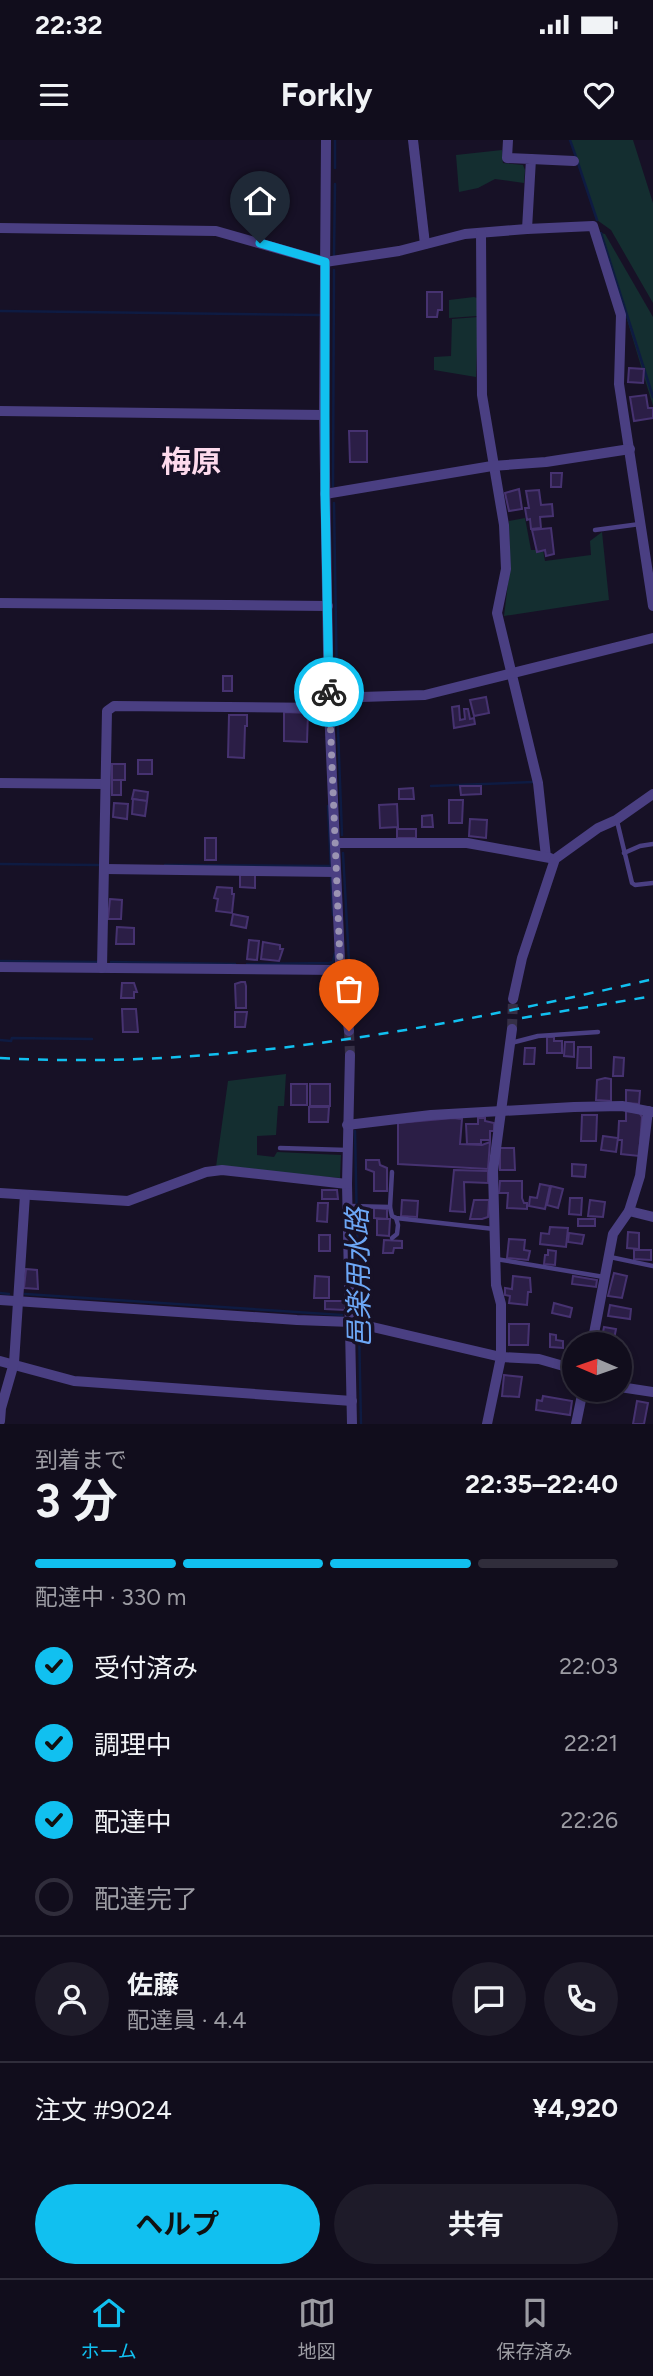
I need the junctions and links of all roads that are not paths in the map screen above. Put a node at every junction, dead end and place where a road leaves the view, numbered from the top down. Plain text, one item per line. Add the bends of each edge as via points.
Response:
1 (326, 140) edge
2 (413, 140) edge
3 (508, 140) edge
4 (531, 159) junction
5 (574, 161) dead end
6 (0, 228) edge
7 (527, 229) junction
8 (481, 233) junction
9 (425, 244) junction
10 (325, 262) junction
11 (0, 411) edge
12 (324, 415) junction
13 (630, 449) junction
14 (492, 466) junction
15 (325, 494) junction
16 (641, 524) junction
17 (595, 530) dead end
18 (0, 603) edge
19 (328, 606) junction
20 (653, 606) edge
21 (653, 638) edge
22 (513, 673) junction
23 (329, 703) junction
24 (0, 783) edge
25 (105, 784) junction
26 (653, 794) edge
27 (616, 820) junction
28 (335, 843) junction
29 (653, 844) edge
30 (624, 853) junction
31 (550, 858) junction
32 (105, 869) junction
33 (336, 872) junction
34 (653, 883) edge
35 (0, 967) edge
36 (102, 968) junction
37 (341, 970) junction
38 (513, 999) tunnel mouth
39 (512, 1029) tunnel mouth
40 (349, 1031) tunnel mouth
41 (598, 1032) dead end
42 (510, 1043) junction
43 (351, 1055) tunnel mouth
44 (501, 1111) junction
45 (651, 1111) edge
46 (348, 1125) junction
47 (280, 1147) dead end
48 (347, 1150) junction
49 (392, 1172) dead end
50 (347, 1184) junction
51 (0, 1193) edge
52 (25, 1195) junction
53 (348, 1206) junction
54 (390, 1207) junction
55 (629, 1212) junction
56 (653, 1217) edge
57 (396, 1218) junction
58 (494, 1229) junction
59 (392, 1238) dead end
60 (609, 1257) junction
61 (496, 1259) junction
62 (653, 1266) edge
63 (605, 1277) junction
64 (0, 1300) edge
65 (17, 1302) junction
66 (351, 1321) junction
67 (594, 1332) edge
68 (501, 1357) junction
69 (0, 1360) edge
70 (13, 1363) junction
71 (562, 1366) edge
72 (632, 1389) edge
73 (653, 1392) edge
74 (352, 1401) junction
75 (581, 1402) edge
76 (0, 1421) edge
77 (352, 1424) edge
78 (487, 1424) edge
79 (576, 1424) edge

1 - 10 street
2 - 9 street
3 - 4 street via 507,158
4 - 5 street
4 - 7 street
6 - 10 street via 216,231
7 - 8 street
7 - 13 street via 594,228 621,315 618,384
8 - 9 street
8 - 14 street via 482,395
9 - 10 street
10 - 12 street
11 - 12 street
12 - 15 street
13 - 14 street
13 - 16 street
14 - 15 street
14 - 22 street via 504,525 506,569 498,612
15 - 19 street
16 - 17 lane
16 - 20 street
18 - 19 street
19 - 23 street
21 - 22 street
22 - 23 street via 425,695
22 - 31 street
23 - 25 street via 110,708 106,714
23 - 28 street
24 - 25 street
25 - 32 street
26 - 27 street
27 - 30 lane
27 - 31 street
28 - 31 street via 467,844
28 - 33 street
29 - 30 lane
30 - 34 lane via 632,883
31 - 38 street via 548,885
32 - 33 street
32 - 36 street
33 - 37 street
35 - 36 street
36 - 37 street
37 - 40 street
39 - 42 street
41 - 42 lane via 537,1036
42 - 44 street
43 - 46 street
44 - 45 street via 622,1106
44 - 46 street
44 - 58 street via 493,1171
45 - 55 street
46 - 48 street
47 - 48 lane
48 - 50 street
49 - 54 lane
50 - 52 street via 222,1170 128,1201
50 - 53 street
51 - 52 street
52 - 65 street
53 - 54 lane
53 - 66 street
54 - 57 lane
55 - 56 street
55 - 60 street via 613,1234
57 - 58 lane
57 - 59 lane via 397,1234
58 - 61 street
60 - 62 lane
60 - 63 street
61 - 63 lane
61 - 68 street
63 - 67 street
64 - 65 street
65 - 66 street
65 - 70 street
66 - 68 street
66 - 74 street
68 - 71 street
68 - 78 street
69 - 70 street
70 - 74 street via 74,1381
70 - 76 street
72 - 73 street
74 - 77 street
75 - 79 street

